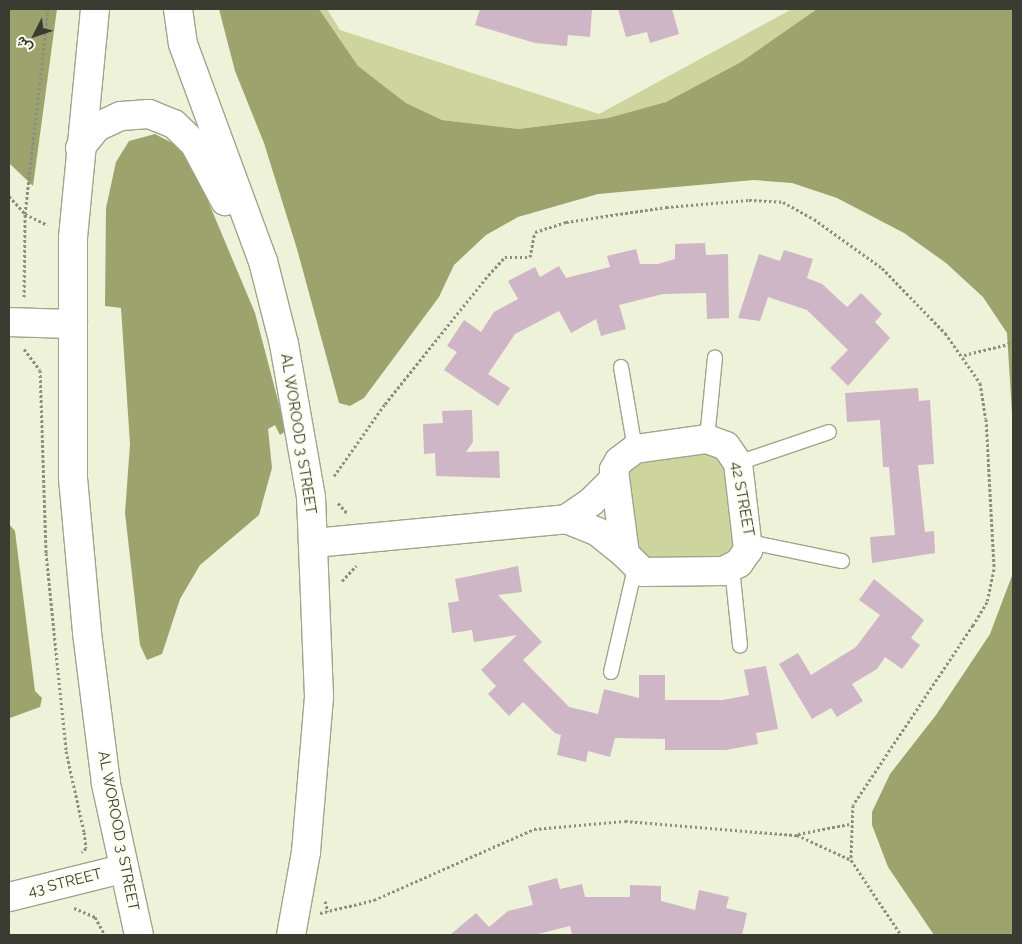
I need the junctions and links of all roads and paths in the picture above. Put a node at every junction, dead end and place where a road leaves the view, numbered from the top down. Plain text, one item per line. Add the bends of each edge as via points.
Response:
1 (48, 9) edge
2 (95, 9) edge
3 (178, 9) edge
4 (80, 148) junction
5 (9, 196) edge
6 (25, 214) junction
7 (73, 238) junction
8 (263, 262) junction
9 (13, 324) edge
10 (73, 324) junction
11 (1013, 343) edge
12 (964, 355) dead end
13 (715, 357) dead end
14 (621, 368) dead end
15 (830, 432) dead end
16 (707, 439) junction
17 (635, 448) junction
18 (738, 463) junction
19 (612, 481) junction
20 (566, 519) junction
21 (750, 542) junction
22 (314, 543) junction
23 (630, 561) junction
24 (842, 561) dead end
25 (732, 568) junction
26 (740, 646) dead end
27 (611, 672) dead end
28 (849, 824) dead end
29 (797, 835) junction
30 (77, 856) dead end
31 (122, 869) junction
32 (48, 887) junction
33 (9, 897) edge
34 (292, 926) edge
35 (140, 929) edge
36 (105, 935) edge
37 (901, 935) edge

1 - 6 path
2 - 4 street, AL WOROOD 3 STREET
3 - 8 street, AL WOROOD 3 STREET via 183,44
4 - 7 street, AL WOROOD 3 STREET
4 - 8 street via 97,128 122,116 149,114 174,124 194,143
5 - 6 path
6 - 7 path
6 - 9 path via 24,300
7 - 10 street, AL WOROOD 3 STREET
8 - 22 street, AL WOROOD 3 STREET via 299,427
9 - 10 street
9 - 30 path via 40,370 46,553 56,659 66,751 86,848
10 - 31 street, AL WOROOD 3 STREET via 73,469 79,556 106,784
11 - 12 path
13 - 16 lane
14 - 17 lane
15 - 18 lane
16 - 17 street
16 - 18 street, 42 STREET via 726,446
17 - 19 street via 618,461
18 - 21 street, 42 STREET
19 - 20 street via 591,502
19 - 23 street
20 - 22 street
20 - 23 street via 598,532
21 - 24 lane
21 - 25 street, 42 STREET via 744,558
22 - 34 street, AL WOROOD 3 STREET via 319,697 316,760 306,852
23 - 25 street via 652,574
23 - 27 lane
25 - 26 lane
28 - 29 path
29 - 34 path via 625,821 534,829 374,900
29 - 37 path via 851,860
31 - 32 street, 43 STREET
31 - 35 street, AL WOROOD 3 STREET
32 - 33 street, 43 STREET
32 - 36 path via 53,908 69,907 95,917

